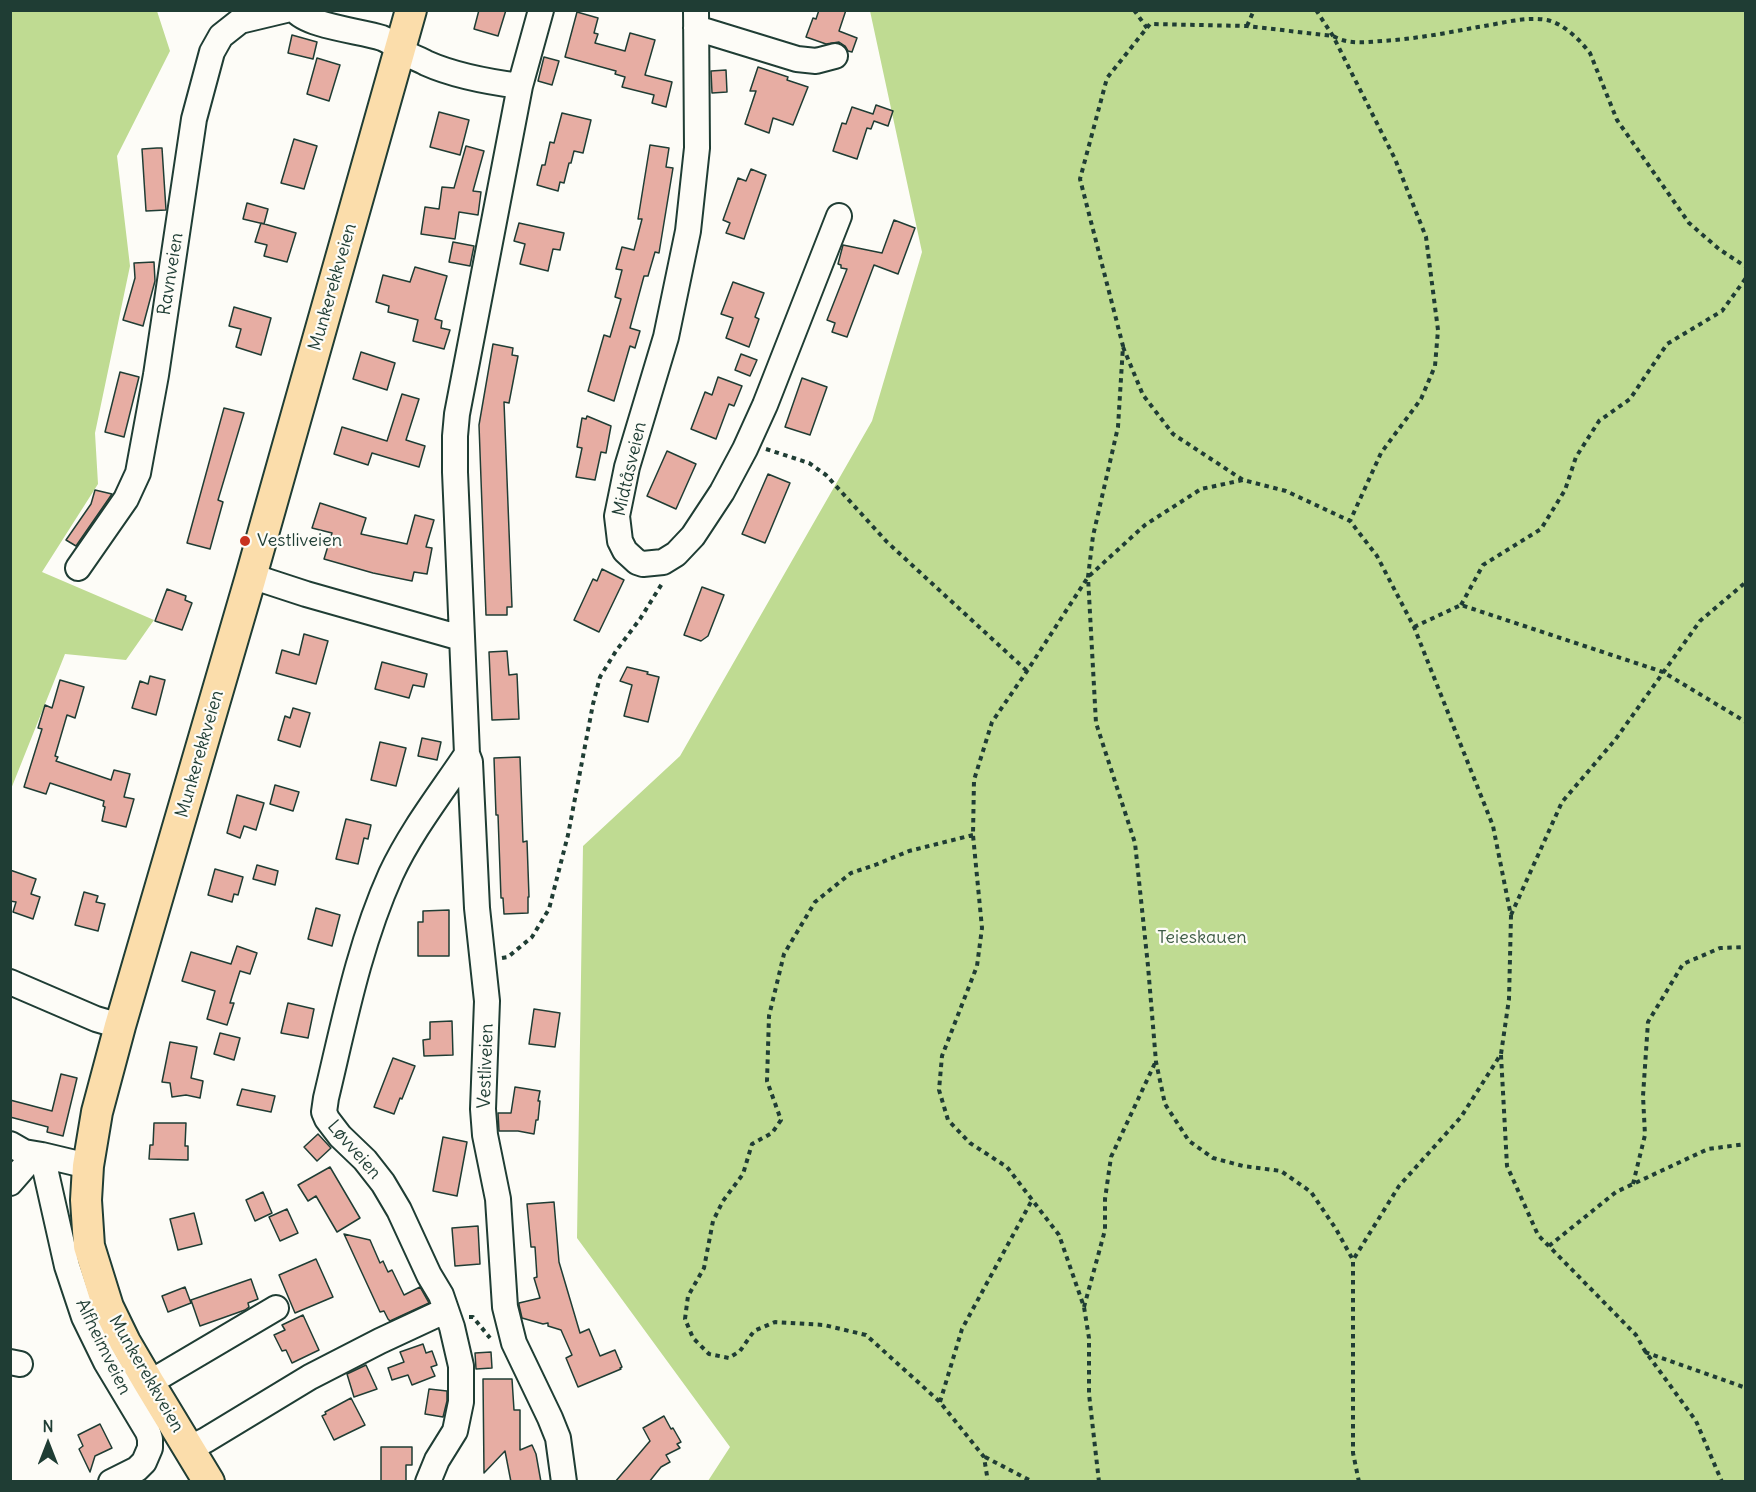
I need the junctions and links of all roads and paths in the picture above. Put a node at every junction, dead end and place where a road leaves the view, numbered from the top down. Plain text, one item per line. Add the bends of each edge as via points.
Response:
1 (286, 10) edge
2 (295, 10) edge
3 (411, 10) edge
4 (542, 10) edge
5 (1134, 10) edge
6 (1254, 10) edge
7 (1316, 10) edge
8 (696, 19) edge
9 (1247, 26) junction
10 (1147, 28) junction
11 (1333, 36) junction
12 (392, 53) junction
13 (835, 56) dead end
14 (520, 86) junction
15 (839, 216) dead end
16 (1746, 267) edge
17 (1746, 278) edge
18 (1123, 346) junction
19 (748, 442) junction
20 (1243, 480) junction
21 (1350, 521) junction
22 (676, 555) junction
23 (78, 568) dead end
24 (252, 576) junction
25 (1088, 577) junction
26 (1746, 582) edge
27 (1461, 605) junction
28 (1414, 627) junction
29 (461, 638) junction
30 (1027, 671) junction
31 (1663, 672) junction
32 (1746, 722) edge
33 (467, 754) junction
34 (973, 835) junction
35 (1510, 916) junction
36 (1746, 947) edge
37 (484, 961) junction
38 (10, 982) edge
39 (120, 1026) junction
40 (1501, 1054) junction
41 (1156, 1062) junction
42 (10, 1144) edge
43 (1746, 1144) edge
44 (42, 1155) junction
45 (88, 1166) junction
46 (10, 1183) edge
47 (1632, 1184) junction
48 (1032, 1200) junction
49 (1548, 1246) junction
50 (1353, 1260) junction
51 (1084, 1307) junction
52 (276, 1308) dead end
53 (442, 1313) junction
54 (492, 1340) dead end
55 (1644, 1352) junction
56 (149, 1383) junction
57 (1746, 1388) edge
58 (940, 1402) junction
59 (190, 1448) junction
60 (984, 1457) junction
61 (111, 1482) edge
62 (209, 1482) edge
63 (428, 1482) edge
64 (564, 1482) edge
65 (988, 1482) edge
66 (1033, 1482) edge
67 (1099, 1482) edge
68 (1359, 1482) edge
69 (1722, 1482) edge

1 - 23 street, Ravnveien via 240,21 221,36 212,52 194,119 138,473 126,499
2 - 12 street via 306,19 382,38
3 - 12 main road, Munkerekkveien
4 - 14 street
5 - 10 path
6 - 9 path
7 - 11 path
8 - 13 street, Midtåsveien via 797,59 823,61
8 - 22 street, Midtåsveien via 697,148 688,231 666,337 627,467 617,516 620,541 637,562 656,564
9 - 10 path via 1150,24
9 - 11 path
10 - 18 path via 1107,78 1080,179
11 - 16 path via 1351,43 1443,34 1527,19 1560,25 1590,53 1617,120 1689,223
11 - 21 path via 1395,159 1426,237 1438,330 1435,366 1421,399 1381,453
12 - 14 street
12 - 24 main road, Munkerekkveien
14 - 29 street, Vestliveien via 454,436
15 - 19 street
17 - 27 path via 1722,311 1667,344 1630,399 1599,421 1576,457 1564,490 1541,529 1484,565
18 - 20 path via 1143,395 1173,434
18 - 25 path via 1118,427 1093,536
19 - 22 street via 722,492
19 - 30 path via 809,463 826,475 887,542
20 - 21 path via 1286,490
20 - 25 path via 1201,489 1145,525
21 - 28 path via 1377,556
22 - 37 path via 658,590 600,677 549,909 532,937 508,957
24 - 29 street
24 - 39 main road, Munkerekkveien
25 - 30 path
25 - 41 path via 1096,723 1135,843
26 - 31 path via 1700,621
27 - 28 path
27 - 31 path
28 - 35 path via 1493,826
29 - 33 street, Vestliveien
30 - 34 path via 992,722 974,780
31 - 32 path
31 - 35 path via 1615,740 1562,802
33 - 37 street, Vestliveien
33 - 53 street, Løvveien via 405,846 380,901 349,1001 324,1112 331,1126 383,1183 399,1210 441,1295
34 - 48 path via 982,928 977,966 942,1056 939,1090 948,1120 970,1143 1007,1167
34 - 58 path via 909,851 851,873 815,902 784,954 769,1016 767,1081 781,1120 771,1133 752,1144 743,1173 713,1221 704,1269 688,1296 685,1320 693,1338 709,1354 729,1358 754,1330 775,1322 824,1324 866,1335
35 - 40 path via 1509,999
36 - 47 path via 1720,948 1683,964 1648,1022 1643,1096 1645,1135
37 - 64 street, Vestliveien via 487,1023 483,1109 498,1199 505,1307 514,1343 558,1438
38 - 39 street
39 - 45 main road, Munkerekkveien
40 - 49 path via 1507,1166 1538,1235
40 - 50 path via 1461,1116 1399,1186
41 - 50 path via 1165,1104 1189,1141 1213,1158 1281,1171 1311,1192
41 - 51 path via 1111,1157 1105,1230
42 - 44 street via 24,1152
43 - 47 path via 1708,1149
44 - 45 street
44 - 46 street via 32,1159
44 - 61 street, Alfheimveien via 67,1266 84,1317 150,1440 144,1462
45 - 56 main road, Munkerekkveien via 86,1216 93,1262 108,1307
47 - 49 path via 1616,1192
48 - 51 path via 1059,1235
48 - 58 path via 962,1329
49 - 55 path via 1636,1335
50 - 68 path via 1353,1453
51 - 67 path
52 - 56 street
53 - 54 path via 473,1317
53 - 59 street via 310,1377
53 - 63 street, Løvveien via 452,1327 461,1366 461,1402 455,1431
55 - 57 path
55 - 69 path via 1696,1421
56 - 59 main road, Munkerekkveien
58 - 60 path
59 - 62 main road, Munkerekkveien
60 - 65 path
60 - 66 path

